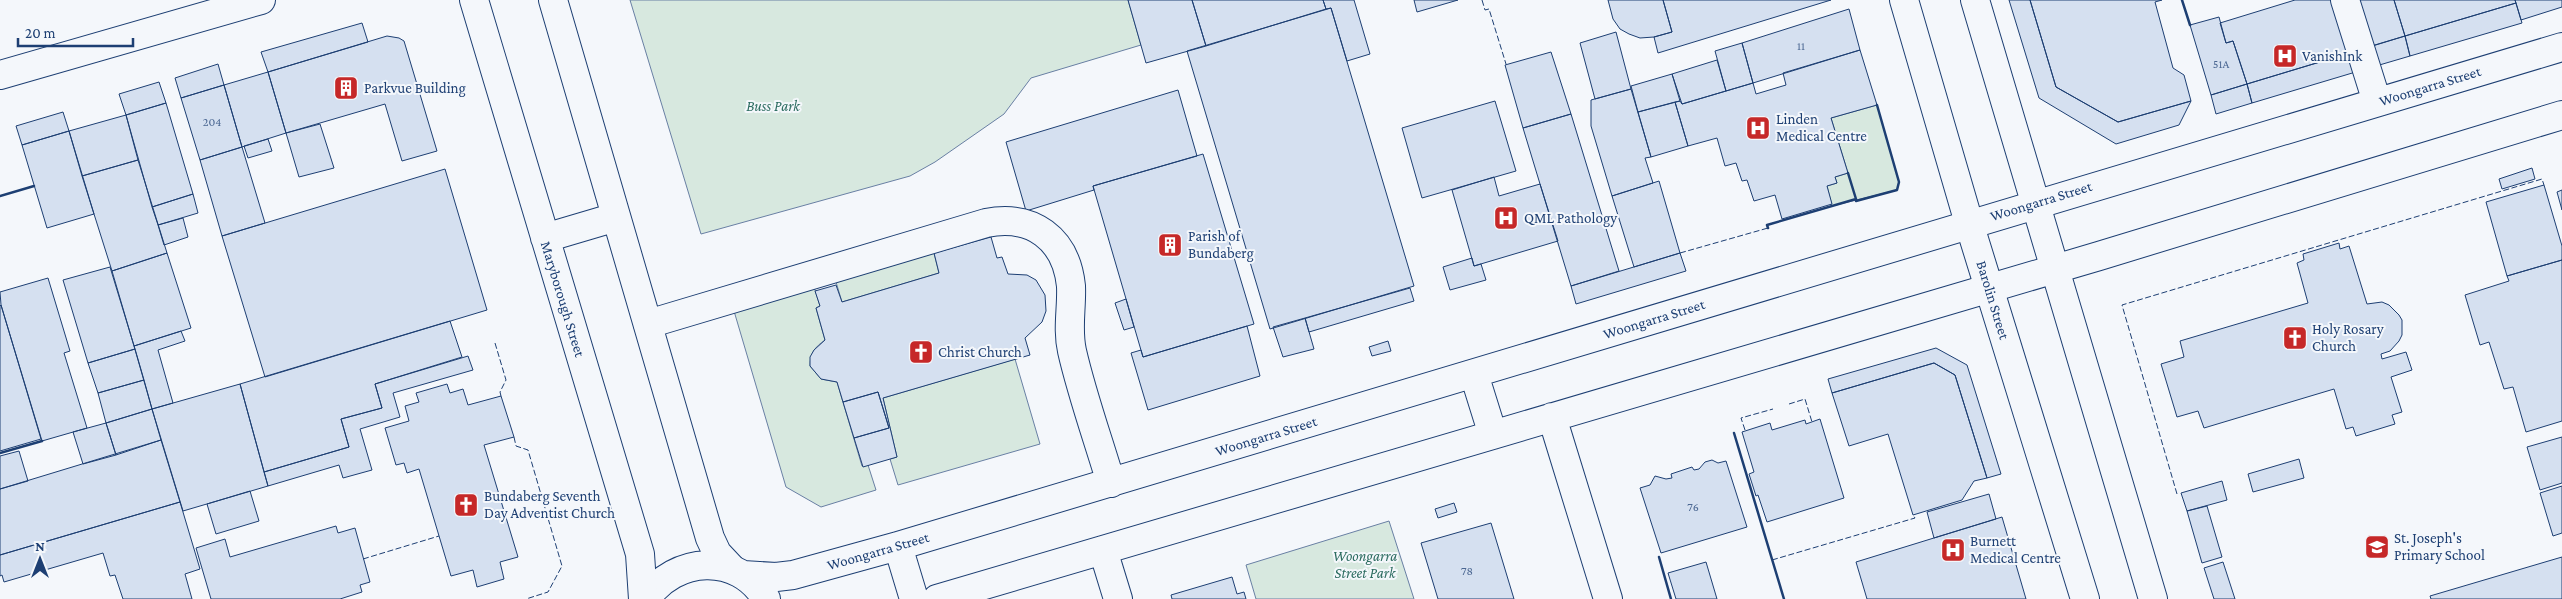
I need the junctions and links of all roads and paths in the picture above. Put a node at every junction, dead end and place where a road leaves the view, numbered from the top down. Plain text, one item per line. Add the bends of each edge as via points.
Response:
1 (261, 0) edge
2 (474, 0) edge
3 (553, 0) edge
4 (1904, 0) edge
5 (1975, 0) edge
6 (2346, 0) edge
7 (2562, 46) edge
8 (0, 75) edge
9 (2377, 102) junction
10 (2562, 116) edge
11 (2035, 204) junction
12 (616, 217) junction
13 (1969, 223) junction
14 (545, 238) junction
15 (2055, 269) junction
16 (1990, 288) junction
17 (648, 324) junction
18 (1474, 374) junction
19 (1552, 418) junction
20 (1493, 435) junction
21 (1111, 483) junction
22 (898, 546) junction
23 (1103, 550) junction
24 (738, 572) junction
25 (644, 599) edge
26 (766, 599) edge
27 (914, 599) edge
28 (937, 599) edge
29 (1118, 599) edge
30 (1608, 599) edge
31 (2085, 599) edge
32 (2152, 599) edge

1 - 8 street
2 - 14 street, Maryborough Street
3 - 12 street
4 - 13 street, Barolin Street
5 - 11 street
6 - 9 street
7 - 9 street, Woongarra Street
9 - 11 street, Woongarra Street
10 - 15 street
11 - 13 street, Woongarra Street
11 - 15 street
12 - 14 street
12 - 17 street
13 - 16 street, Barolin Street
13 - 18 street, Woongarra Street
14 - 25 street, Maryborough Street via 640,554
15 - 16 street
15 - 32 street
16 - 19 street
16 - 31 street, Barolin Street
17 - 21 street via 986,223 1008,221 1027,225 1053,240 1068,269 1070,343
17 - 24 street via 710,538 718,553
18 - 20 street
18 - 21 street, Woongarra Street
19 - 20 street
19 - 30 street
20 - 23 street
21 - 22 street, Woongarra Street
22 - 24 street, Woongarra Street via 776,577
22 - 27 street
23 - 28 street
23 - 29 street
24 - 25 street, Woongarra Street via 712,565 691,566 671,573
24 - 26 street

